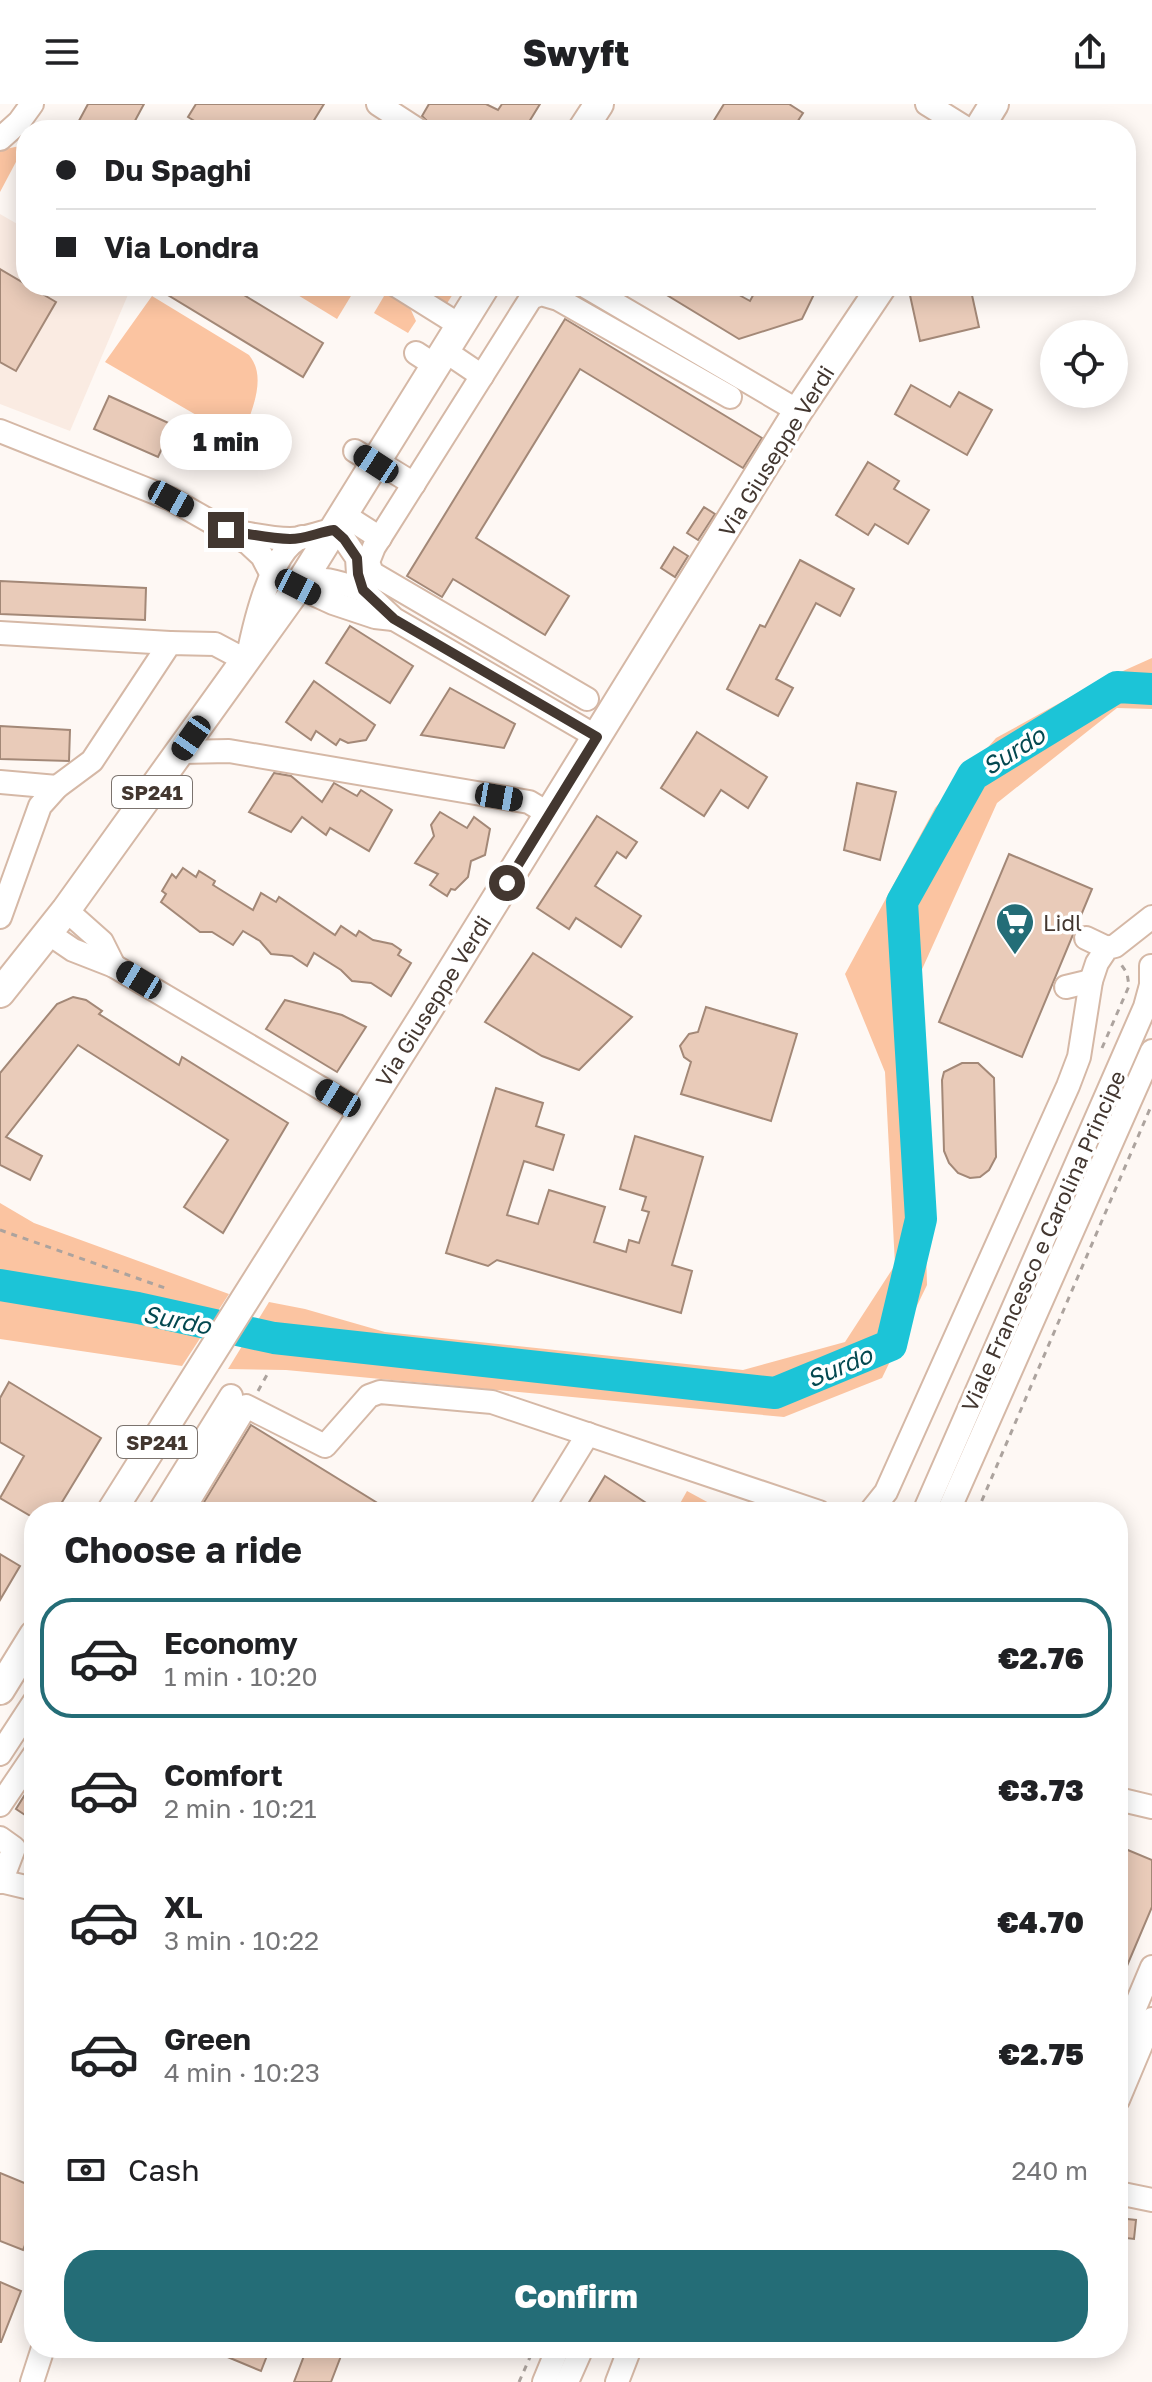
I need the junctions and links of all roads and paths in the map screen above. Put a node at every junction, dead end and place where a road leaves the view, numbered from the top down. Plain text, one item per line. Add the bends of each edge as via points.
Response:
1 (378, 104) edge
2 (927, 104) edge
3 (403, 120) edge
4 (953, 120) edge
5 (16, 125) edge
6 (0, 139) edge
7 (413, 296) edge
8 (479, 296) edge
9 (536, 296) edge
10 (548, 296) edge
11 (602, 296) edge
12 (875, 296) edge
13 (647, 322) junction
14 (461, 326) junction
15 (635, 343) junction
16 (432, 357) junction
17 (482, 376) junction
18 (730, 397) dead end
19 (798, 411) junction
20 (0, 431) edge
21 (370, 459) junction
22 (414, 484) junction
23 (339, 523) junction
24 (226, 530) junction
25 (302, 537) junction
26 (380, 538) junction
27 (272, 575) junction
28 (298, 587) junction
29 (363, 590) junction
30 (433, 608) junction
31 (394, 619) junction
32 (0, 633) edge
33 (418, 633) junction
34 (170, 643) junction
35 (247, 661) junction
36 (524, 662) junction
37 (511, 687) junction
38 (587, 699) dead end
39 (597, 737) junction
40 (181, 752) junction
41 (0, 782) edge
42 (57, 787) junction
43 (549, 814) junction
44 (66, 910) junction
45 (0, 917) edge
46 (1152, 917) edge
47 (48, 933) junction
48 (1086, 938) dead end
49 (1111, 947) junction
50 (1149, 964) edge
51 (114, 966) junction
52 (1091, 981) junction
53 (1066, 987) dead end
54 (0, 993) edge
55 (1152, 1051) edge
56 (1152, 1104) edge
57 (363, 1113) junction
58 (0, 1230) edge
59 (165, 1288) dead end
60 (202, 1372) junction
61 (238, 1401) junction
62 (588, 1434) junction
63 (118, 1502) edge
64 (166, 1502) edge
65 (187, 1502) edge
66 (546, 1502) edge
67 (789, 1502) edge
68 (878, 1502) edge
69 (928, 1502) edge
70 (952, 1502) edge
71 (981, 1502) edge
72 (24, 1655) edge
73 (0, 1690) edge
74 (24, 1717) edge
75 (0, 1754) edge
76 (24, 1770) edge
77 (1128, 1801) edge
78 (0, 1805) edge
79 (1152, 1807) edge
80 (0, 1838) edge
81 (1, 1881) edge
82 (24, 1887) edge
83 (1152, 1967) edge
84 (1152, 2019) edge
85 (1128, 2024) edge
86 (1128, 2076) edge
87 (1128, 2195) edge
88 (1152, 2200) edge
89 (40, 2358) edge
90 (530, 2358) edge
91 (554, 2358) edge
92 (578, 2358) edge
93 (626, 2358) edge
94 (32, 2382) edge
95 (519, 2382) edge
96 (544, 2382) edge
97 (567, 2382) edge
98 (617, 2382) edge

1 - 3 street
2 - 4 street
5 - 6 street
7 - 14 street
8 - 14 main road, SP241
9 - 17 street
10 - 15 street
11 - 13 street
12 - 19 main road, Via Giuseppe Verdi / SP241
13 - 15 street
13 - 19 street
14 - 16 main road, SP241
15 - 18 street
16 - 17 street
16 - 21 main road, SP241
17 - 22 street
19 - 39 main road, Via Giuseppe Verdi / SP241
20 - 24 street via 171,499
21 - 22 street
21 - 23 main road, SP241
22 - 26 street
23 - 25 street
23 - 26 street
23 - 28 main road, SP241
23 - 29 street via 357,558
24 - 25 street
24 - 27 street via 262,556
25 - 27 street
26 - 30 street via 368,562 372,573
27 - 28 street
27 - 35 street
28 - 29 street via 320,578
28 - 31 street via 333,603
28 - 35 main road, SP241
29 - 31 street
30 - 33 street
30 - 36 street
31 - 33 street
32 - 34 street
33 - 37 street
34 - 35 street via 215,644
34 - 42 street via 92,761
35 - 40 main road, SP241
36 - 37 street
36 - 38 street
37 - 39 street
39 - 43 main road, Via Giuseppe Verdi / SP241
40 - 43 street via 229,751 529,802
40 - 44 main road, SP241
41 - 42 street
42 - 45 street via 40,806
43 - 57 main road, Via Giuseppe Verdi / SP241
44 - 47 main road, SP241
44 - 51 street via 102,942
46 - 49 street
46 - 50 street, Viale Francesco e Carolina Principe via 1143,936
47 - 51 street via 73,950
47 - 54 main road, SP241
48 - 49 street
49 - 50 street
49 - 52 street
50 - 69 street, Viale Francesco e Carolina Principe via 1145,1007
51 - 57 street
52 - 53 street
52 - 68 street via 1082,1046 1068,1086
55 - 70 street, Viale Francesco e Carolina Principe
56 - 71 path
57 - 60 main road, Via Giuseppe Verdi / SP241
58 - 59 path
60 - 61 street
60 - 63 main road, Via Giuseppe Verdi / SP241
61 - 62 street via 325,1446 369,1396 380,1392 492,1402
61 - 64 street
61 - 65 street
62 - 66 street
62 - 67 street
72 - 73 main road
74 - 75 street
76 - 78 street
77 - 79 street
80 - 81 street via 14,1848
81 - 82 street
83 - 85 street
84 - 86 street
87 - 88 street
89 - 94 street
90 - 95 path
91 - 96 street
92 - 97 street
93 - 98 street

